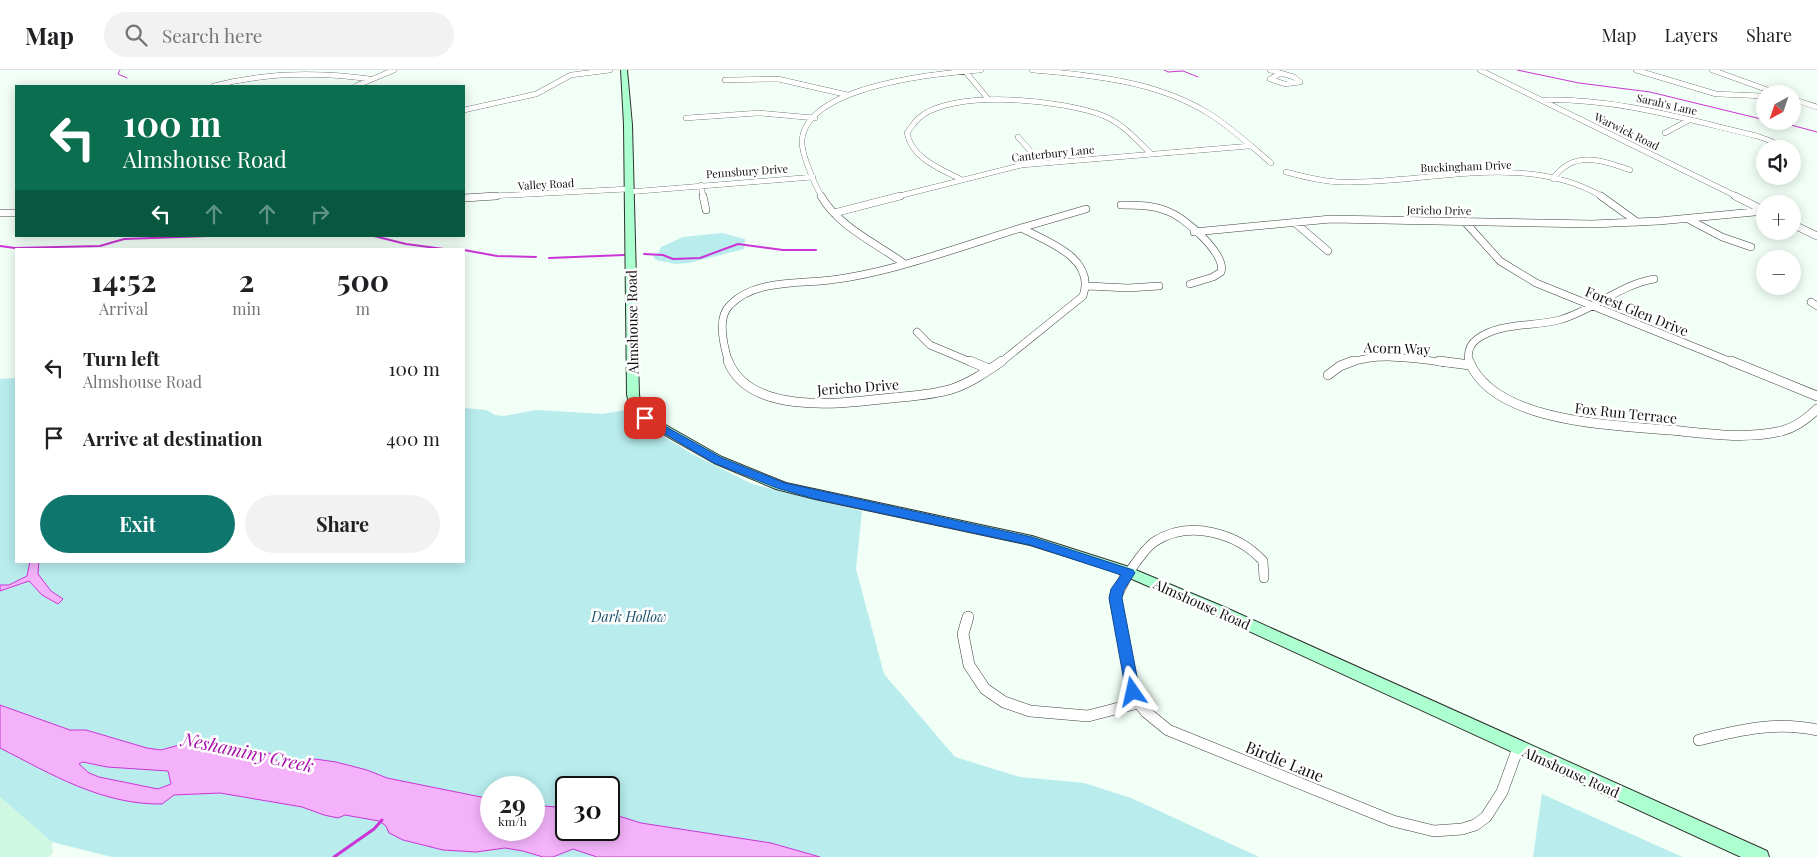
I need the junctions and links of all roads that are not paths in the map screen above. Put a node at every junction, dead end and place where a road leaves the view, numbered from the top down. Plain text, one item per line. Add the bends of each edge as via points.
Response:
1 (394, 70) edge
2 (610, 70) edge
3 (624, 70) edge
4 (965, 70) edge
5 (981, 70) edge
6 (1032, 70) edge
7 (1270, 70) edge
8 (1480, 70) edge
9 (1636, 70) edge
10 (1712, 70) edge
11 (277, 71) edge
12 (1278, 75) junction
13 (370, 79) junction
14 (725, 80) dead end
15 (218, 85) edge
16 (358, 85) edge
17 (1756, 86) edge
18 (848, 95) junction
19 (1756, 96) edge
20 (989, 100) junction
21 (1542, 100) junction
22 (1801, 102) edge
23 (1817, 107) edge
24 (465, 110) edge
25 (686, 118) dead end
26 (815, 118) junction
27 (1689, 120) junction
28 (1665, 133) dead end
29 (1018, 136) dead end
30 (1764, 140) edge
31 (1250, 146) junction
32 (1151, 154) junction
33 (1272, 163) dead end
34 (1041, 164) junction
35 (1630, 170) dead end
36 (1286, 172) dead end
37 (813, 176) junction
38 (1553, 179) junction
39 (962, 180) junction
40 (701, 185) junction
41 (628, 190) junction
42 (465, 198) edge
43 (1122, 205) dead end
44 (1756, 207) edge
45 (1086, 209) dead end
46 (706, 210) dead end
47 (1756, 212) edge
48 (0, 213) edge
49 (15, 213) edge
50 (834, 213) junction
51 (1688, 218) junction
52 (1294, 222) junction
53 (1465, 222) junction
54 (1637, 222) junction
55 (1021, 228) junction
56 (1801, 228) edge
57 (1194, 232) junction
58 (1817, 236) edge
59 (1751, 248) dead end
60 (1328, 251) dead end
61 (902, 262) junction
62 (1654, 279) dead end
63 (1190, 284) dead end
64 (1088, 286) junction
65 (1159, 286) dead end
66 (1590, 305) junction
67 (917, 332) dead end
68 (1470, 365) junction
69 (989, 369) junction
70 (1328, 375) dead end
71 (1817, 396) edge
72 (1817, 409) edge
73 (1129, 573) junction
74 (1264, 578) dead end
75 (968, 617) dead end
76 (1138, 703) junction
77 (1817, 730) edge
78 (1699, 740) dead end
79 (1518, 748) junction
80 (1760, 857) edge

1 - 13 street
2 - 24 street via 569,76 536,94
3 - 41 main road, Almshouse Road
4 - 5 street
4 - 18 street via 904,79
4 - 20 street
6 - 31 street via 1099,77 1166,94 1207,113
7 - 12 street
8 - 21 street, Warwick Road
9 - 19 street via 1715,94
10 - 17 street
11 - 13 street via 313,71
11 - 15 street
12 - 12 street via 1270,78 1281,84 1300,82 1296,77
13 - 16 street
14 - 18 street via 778,79
18 - 26 street
20 - 32 street via 1044,101 1094,112 1118,123
20 - 39 street via 933,111 916,121 908,131 908,142 916,152
21 - 27 street, Sarah's Lane via 1573,99 1631,106
21 - 44 street, Warwick Road
22 - 23 street
25 - 26 street via 759,113
26 - 37 street via 802,140
27 - 28 street
27 - 30 street, Sarah's Lane
29 - 34 street
31 - 32 street, Canterbury Lane
31 - 33 street
32 - 34 street, Canterbury Lane
34 - 39 street, Canterbury Lane via 1012,167
35 - 38 street via 1597,162 1574,162 1565,165
36 - 38 street, Buckingham Drive via 1340,182 1504,173
37 - 40 street, Pennsbury Drive
37 - 50 street via 818,191
38 - 54 street, Buckingham Drive via 1595,194
39 - 50 street, Canterbury Lane
40 - 41 street, Pennsbury Drive
40 - 46 street
41 - 42 street, Valley Road
41 - 73 main road, Almshouse Road via 633,395 637,409 651,422 718,460 781,486 1032,541
43 - 57 street via 1144,205 1165,210 1180,217
45 - 55 street, Jericho Drive
47 - 51 street, Jericho Drive
48 - 49 street
50 - 61 street
51 - 54 street, Jericho Drive
51 - 59 street via 1722,237
52 - 53 street, Jericho Drive
52 - 57 street, Jericho Drive
52 - 60 street
53 - 54 street, Jericho Drive
53 - 66 street, Forest Glen Drive via 1489,250 1511,268 1544,287
55 - 61 street, Jericho Drive
55 - 64 street via 1077,262 1087,276
56 - 58 street
57 - 63 street via 1218,256 1223,268 1213,277
61 - 69 street, Jericho Drive via 840,278 769,286 738,298 728,306 722,319 728,361 733,372 752,388 775,397 803,403 832,404 937,392 967,383
62 - 66 street via 1637,280
64 - 65 street
64 - 69 street, Jericho Drive via 1084,296
66 - 68 street via 1560,320 1485,334 1470,348
66 - 71 street, Forest Glen Drive
67 - 69 street via 930,345
68 - 70 street, Acorn Way via 1362,358 1340,364
68 - 72 street, Fox Run Terrace via 1485,383 1511,400 1545,414 1584,424 1759,435 1797,425
73 - 74 street, Birdie Lane via 1143,552 1158,540 1174,534 1198,532 1224,536 1251,548 1263,561
73 - 76 street, Birdie Lane via 1116,598 1132,688
73 - 79 main road, Almshouse Road
75 - 76 street via 963,643 969,665 985,689 1004,702 1030,711 1088,716
76 - 79 street, Birdie Lane via 1160,724 1181,737 1393,822 1430,830 1469,827 1487,816 1495,805
77 - 78 street via 1794,724 1761,724
79 - 80 main road, Almshouse Road

